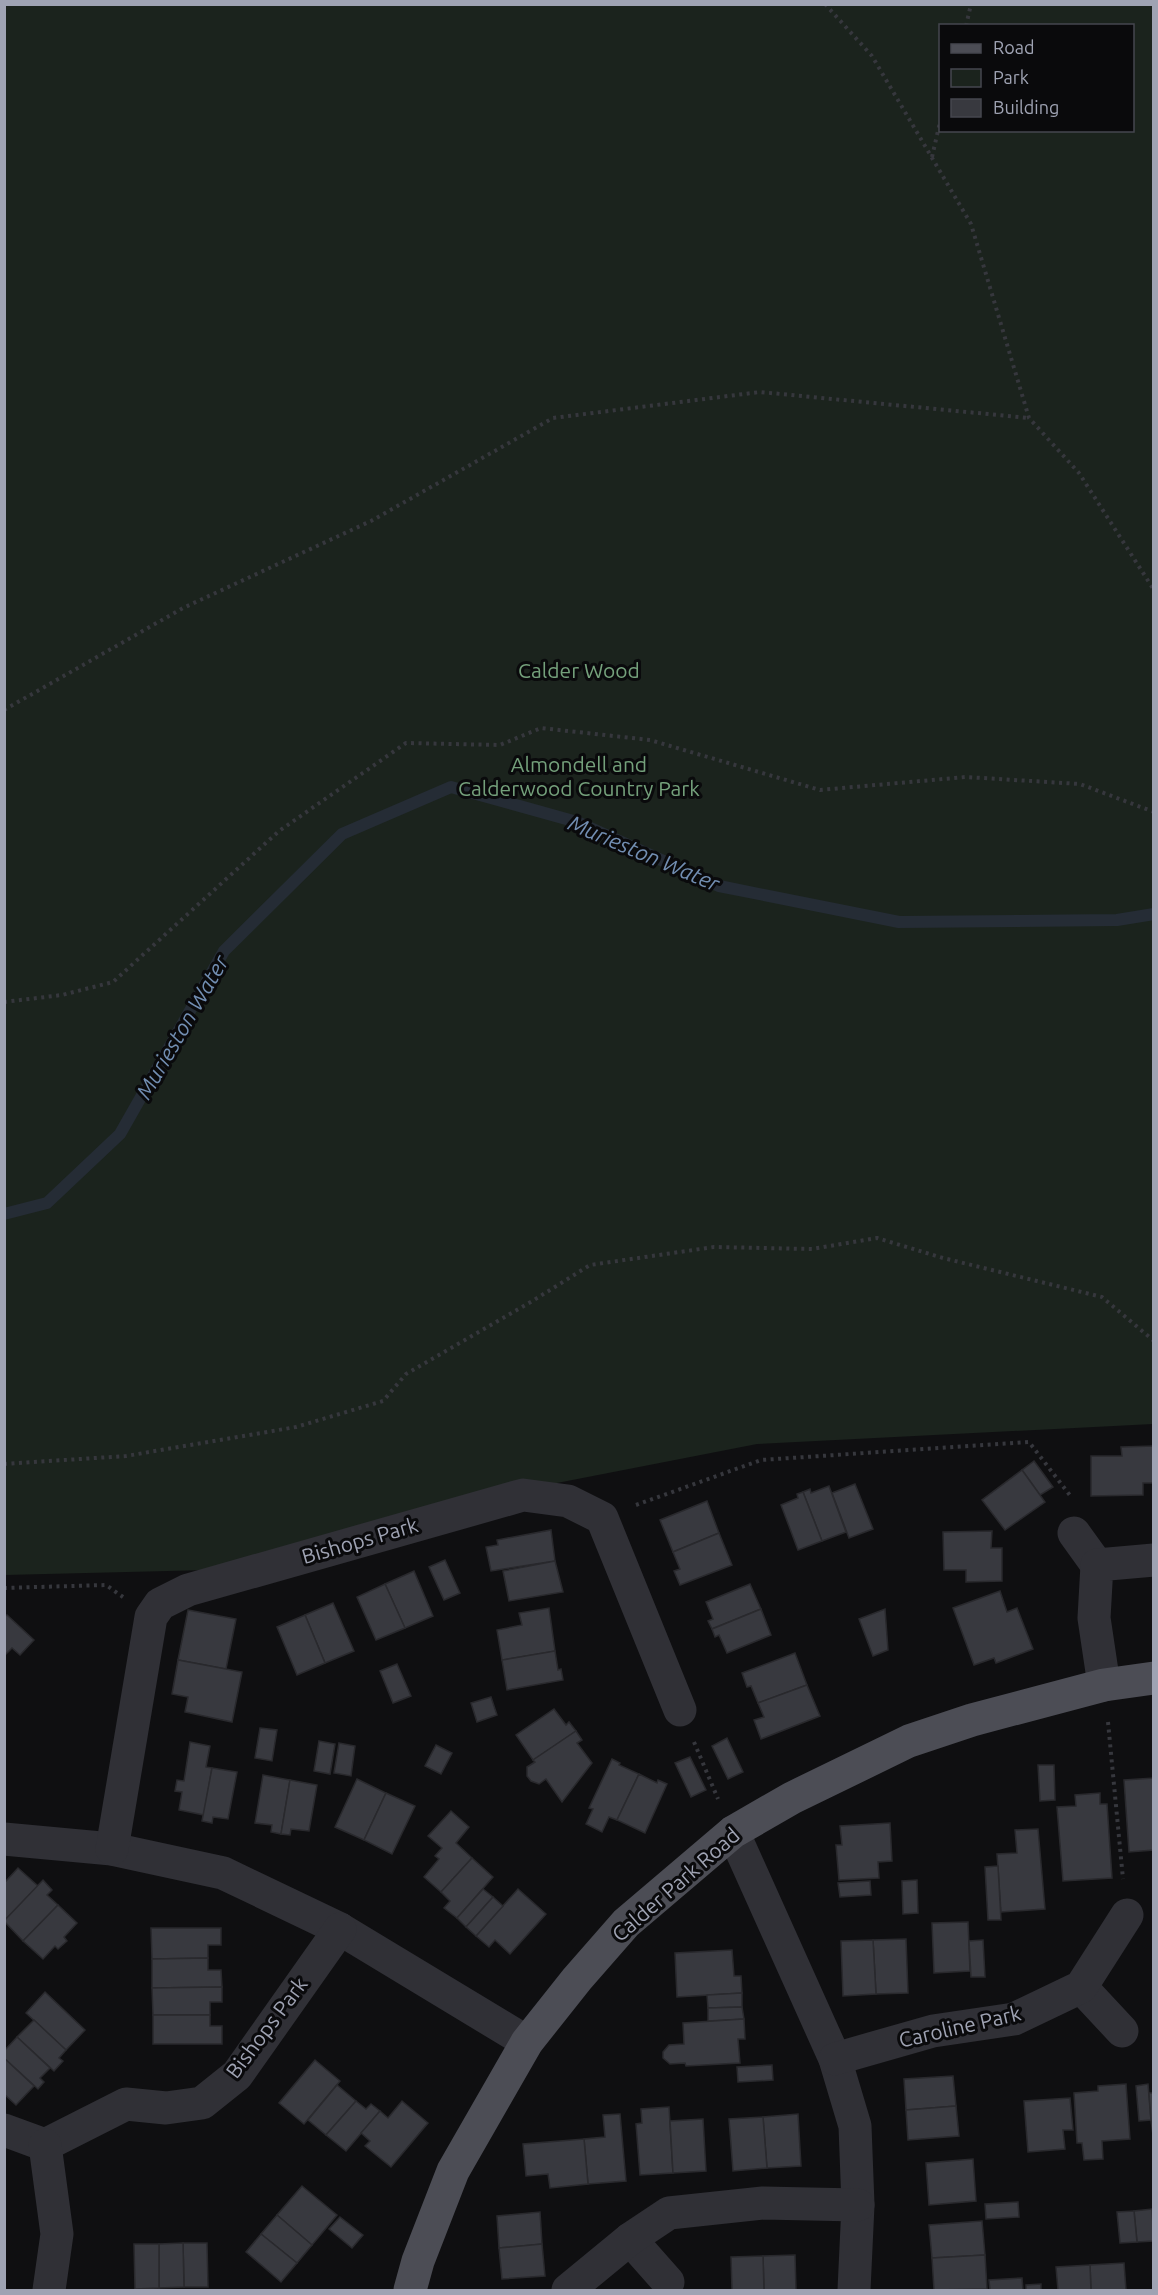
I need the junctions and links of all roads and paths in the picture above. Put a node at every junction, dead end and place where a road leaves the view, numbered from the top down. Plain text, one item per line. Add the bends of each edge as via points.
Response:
1 (825, 4) edge
2 (971, 4) edge
3 (966, 24) edge
4 (939, 126) edge
5 (931, 158) junction
6 (1029, 418) junction
7 (1154, 590) edge
8 (4, 710) edge
9 (1154, 812) edge
10 (4, 1002) edge
11 (1154, 1341) edge
12 (4, 1464) edge
13 (602, 1518) junction
14 (1074, 1533) joint
15 (1154, 1560) edge
16 (1097, 1565) junction
17 (4, 1588) edge
18 (151, 1617) junction
19 (1154, 1678) edge
20 (1104, 1685) junction
21 (680, 1710) joint
22 (733, 1832) junction
23 (4, 1839) edge
24 (112, 1849) junction
25 (1127, 1915) joint
26 (340, 1929) junction
27 (1081, 1986) junction
28 (1122, 2031) dead end
29 (527, 2042) junction
30 (835, 2059) junction
31 (4, 2130) edge
32 (45, 2145) junction
33 (858, 2205) junction
34 (630, 2239) junction
35 (668, 2283) dead end
36 (49, 2290) edge
37 (410, 2290) edge
38 (568, 2290) edge
39 (854, 2290) edge

1 - 5 path via 872,56
2 - 3 path
4 - 5 path
5 - 6 path via 971,224
6 - 7 path via 1079,473
6 - 8 path via 760,392 553,418 371,521 183,608
9 - 10 path via 1080,784 966,777 820,790 650,740 541,728 500,746 406,743 279,831 113,982 62,995
11 - 12 path via 1101,1297 877,1238 812,1249 714,1247 590,1265 406,1374 383,1401 296,1426 126,1456
13 - 14 path via 761,1460 1029,1442 1085,1516
13 - 18 street, Bishops Park via 568,1500 523,1495 188,1590 160,1604
13 - 21 street
14 - 16 street
15 - 16 street
16 - 20 street via 1094,1618
17 - 18 path via 106,1586
18 - 24 street
19 - 20 main road, Calder Park Road
20 - 22 main road, Calder Park Road via 972,1720 909,1742 802,1793
20 - 25 path
21 - 22 path
22 - 29 main road, Calder Park Road via 626,1923
22 - 30 street
23 - 24 street
24 - 26 street via 223,1873
25 - 27 street
26 - 29 street
26 - 32 street, Bishops Park via 237,2075 202,2103 166,2108 126,2104
27 - 28 street
27 - 30 street, Caroline Park via 1014,2019 933,2031
29 - 37 main road, Calder Park Road via 453,2171
30 - 33 street via 855,2126
31 - 32 street
32 - 36 street via 57,2235
33 - 34 street via 763,2203 669,2212
33 - 39 street
34 - 35 street
34 - 38 street

